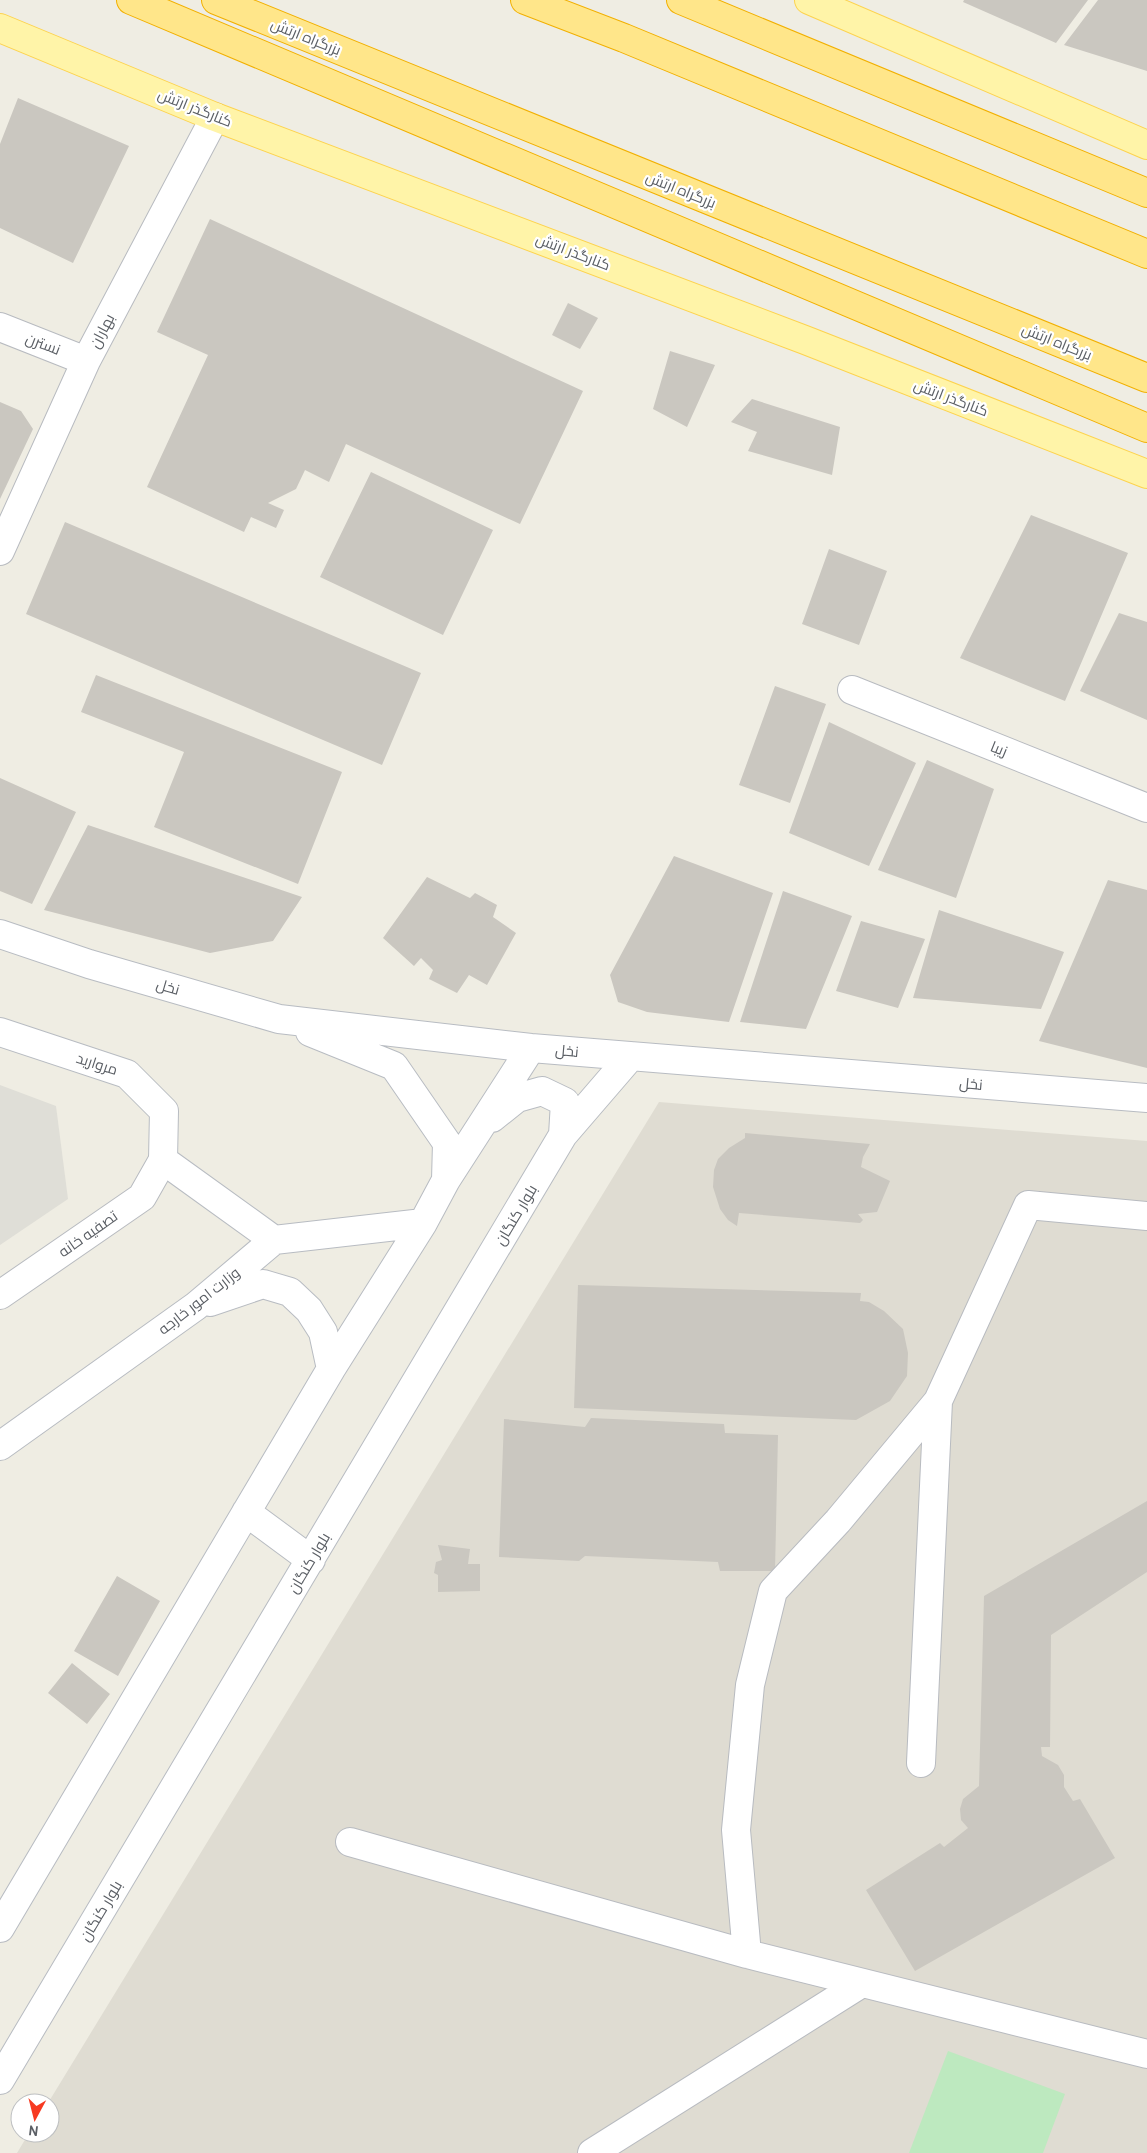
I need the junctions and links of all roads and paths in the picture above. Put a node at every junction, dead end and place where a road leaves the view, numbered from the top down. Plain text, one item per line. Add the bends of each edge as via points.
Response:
1 (131, 0) edge
2 (216, 0) edge
3 (526, 0) edge
4 (681, 0) edge
5 (809, 0) edge
6 (0, 28) edge
7 (215, 116) junction
8 (1146, 142) edge
9 (1147, 193) edge
10 (1147, 254) edge
11 (0, 327) edge
12 (86, 361) junction
13 (1147, 378) edge
14 (1147, 428) edge
15 (1147, 474) edge
16 (0, 550) edge
17 (852, 690) dead end
18 (1147, 808) edge
19 (0, 934) edge
20 (279, 1019) junction
21 (0, 1032) edge
22 (531, 1048) junction
23 (631, 1056) junction
24 (1147, 1098) edge
25 (480, 1128) junction
26 (563, 1135) junction
27 (163, 1160) junction
28 (446, 1180) junction
29 (1147, 1216) edge
30 (423, 1223) junction
31 (274, 1240) junction
32 (0, 1295) edge
33 (196, 1306) junction
34 (331, 1369) junction
35 (938, 1401) junction
36 (0, 1446) edge
37 (246, 1512) junction
38 (311, 1560) junction
39 (921, 1763) dead end
40 (350, 1842) dead end
41 (0, 1928) edge
42 (747, 1954) junction
43 (862, 1983) junction
44 (1147, 2054) edge
45 (0, 2080) edge
46 (592, 2153) edge

1 - 14 highway
2 - 13 highway, بزرگراه ارتش
3 - 10 highway
4 - 9 highway
5 - 8 main road
6 - 7 main road, کنارگذر ارتش
7 - 12 main road, بهاران
7 - 15 main road, کنارگذر ارتش
11 - 12 main road, نسترن
12 - 16 main road, بهاران
17 - 18 main road, زیبا
19 - 20 main road, نخل via 89,964
20 - 22 main road, نخل
20 - 28 main road via 394,1066 447,1143
21 - 27 main road, مروارید via 127,1074 164,1111
22 - 23 main road, نخل
22 - 25 main road
23 - 24 main road, نخل
23 - 26 main road, بلوار کنگان
25 - 26 main road via 517,1098 542,1091 565,1102
25 - 28 main road
26 - 38 main road, بلوار کنگان
27 - 31 main road
27 - 32 main road, تصفیه خانه via 142,1197
28 - 30 main road
29 - 35 main road via 1028,1205
30 - 31 main road
30 - 34 main road
31 - 33 main road, وزارت امور خارجه
33 - 34 main road via 263,1284 290,1292 309,1310 323,1332
33 - 36 main road, وزارت امور خارجه
34 - 37 main road
35 - 39 main road
35 - 42 main road via 838,1521 773,1591 750,1685 736,1830
37 - 38 main road
37 - 41 main road
38 - 45 main road, بلوار کنگان
40 - 42 main road
42 - 43 main road
43 - 44 main road
43 - 46 main road

